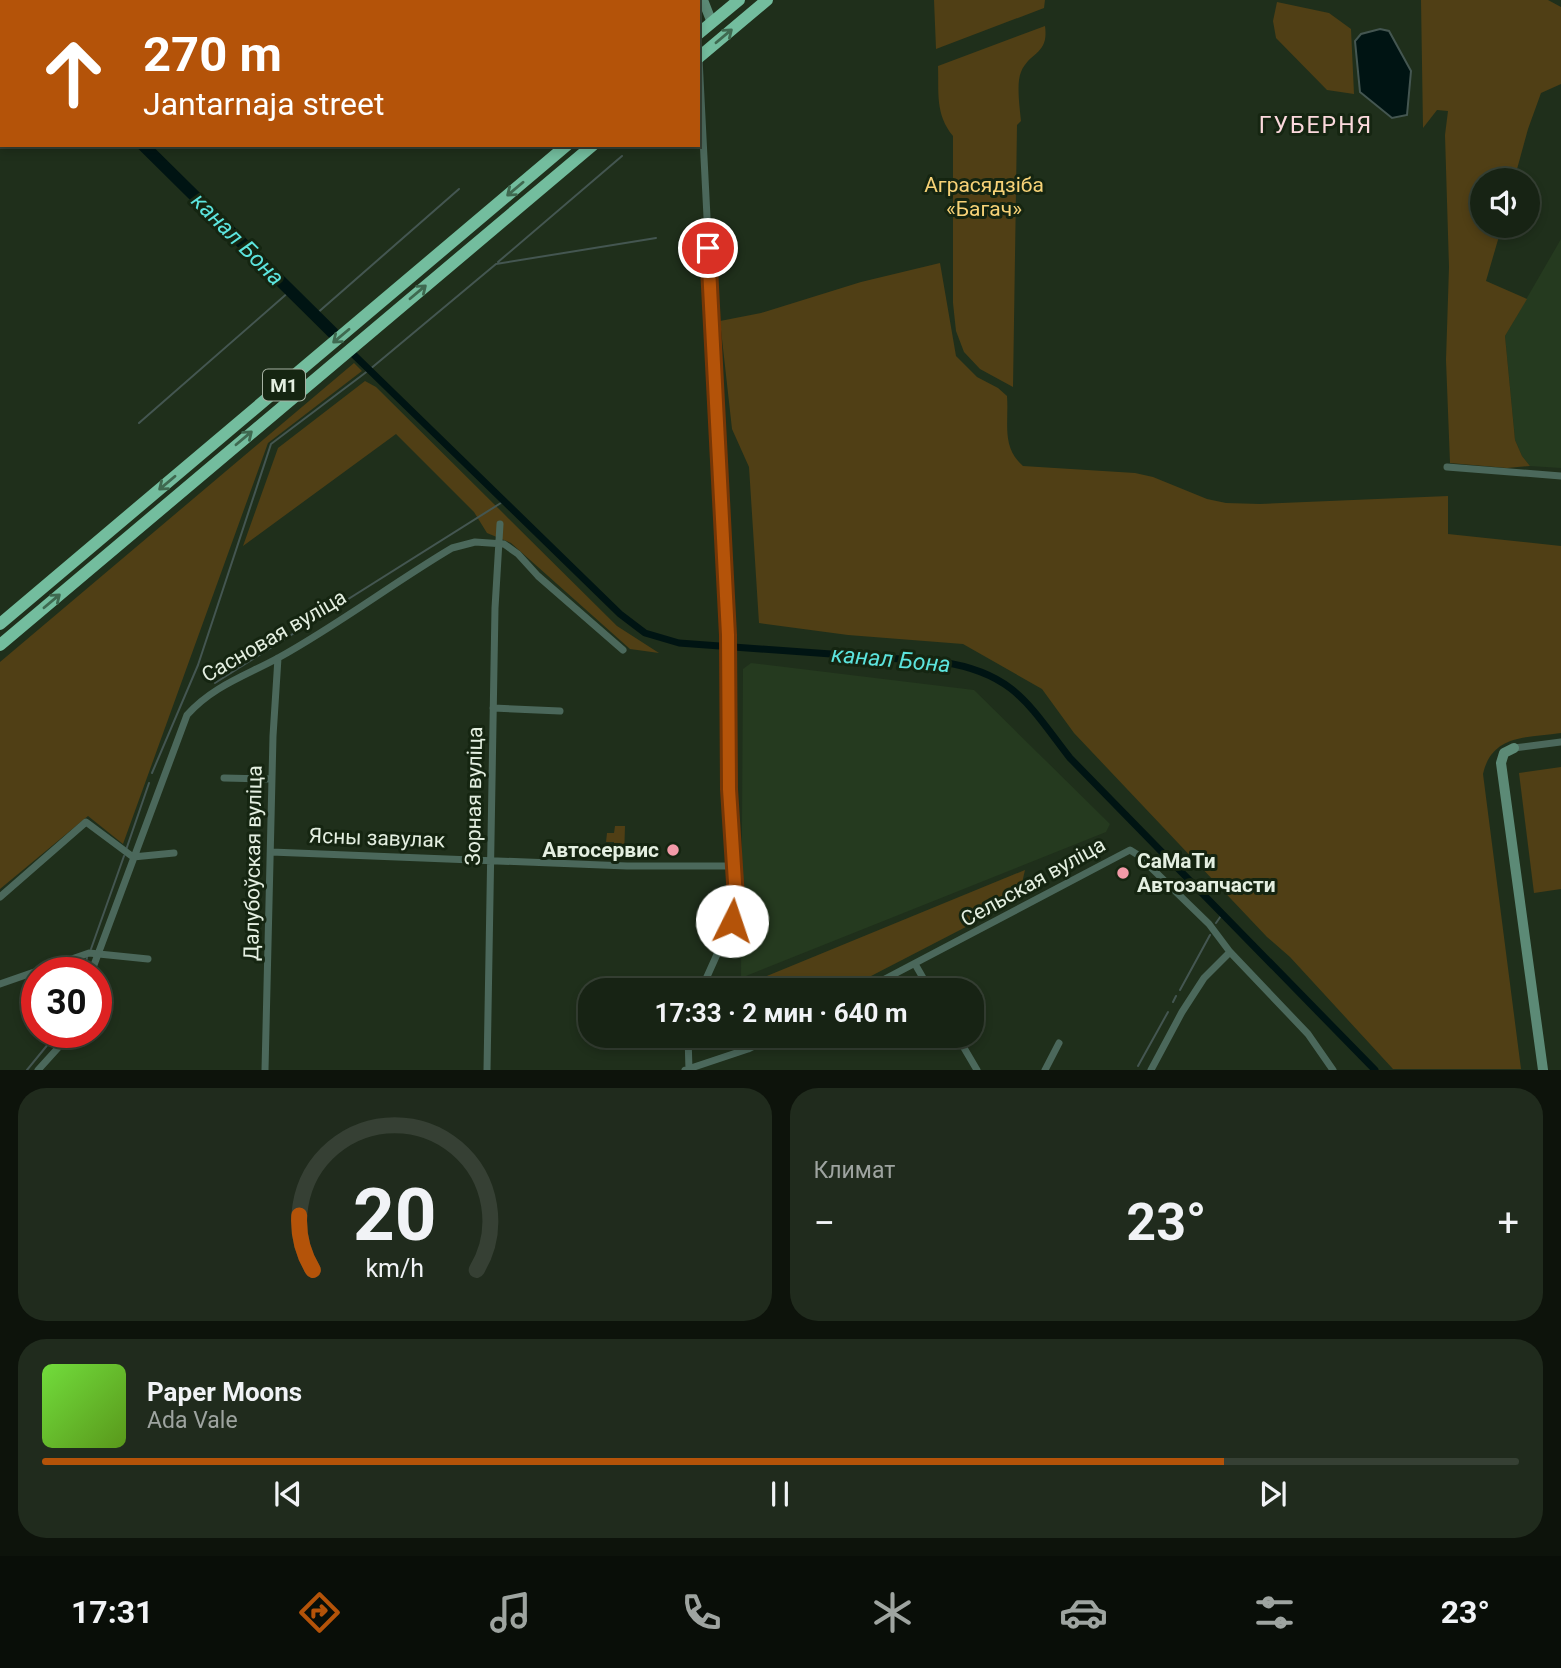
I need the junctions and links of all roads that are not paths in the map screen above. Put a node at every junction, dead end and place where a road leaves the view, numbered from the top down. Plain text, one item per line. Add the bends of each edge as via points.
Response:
1 (703, 0) edge
2 (739, 0) edge
3 (767, 0) edge
4 (712, 23) junction
5 (700, 32) edge
6 (700, 57) edge
7 (700, 78) edge
8 (565, 147) edge
9 (591, 147) edge
10 (1447, 467) dead end
11 (1561, 475) edge
12 (500, 524) dead end
13 (499, 542) junction
14 (0, 624) edge
15 (0, 645) edge
16 (623, 650) dead end
17 (278, 658) junction
18 (493, 708) junction
19 (560, 711) dead end
20 (1561, 742) edge
21 (1514, 748) joint
22 (224, 778) dead end
23 (272, 779) junction
24 (271, 852) junction
25 (174, 853) dead end
26 (133, 857) junction
27 (490, 860) junction
28 (734, 866) junction
29 (0, 897) edge
30 (1230, 952) junction
31 (97, 957) edge
32 (148, 959) dead end
33 (915, 964) junction
34 (706, 978) edge
35 (888, 978) edge
36 (923, 978) edge
37 (0, 984) edge
38 (1059, 1044) dead end
39 (58, 1048) edge
40 (688, 1048) edge
41 (750, 1048) edge
42 (964, 1048) edge
43 (38, 1069) edge
44 (265, 1069) edge
45 (487, 1069) edge
46 (687, 1069) edge
47 (977, 1069) edge
48 (1045, 1069) edge
49 (1152, 1069) edge
50 (1333, 1069) edge
51 (1543, 1069) edge

1 - 4 street
2 - 4 highway
6 -> 3 highway
4 - 5 highway
7 - 28 street via 728,635
8 -> 14 highway, М1
15 -> 9 highway, М1
10 - 11 street
12 - 13 street, Зорная вуліца
13 - 16 street
13 - 17 street, Сасновая вуліца via 452,548
13 - 18 street, Зорная вуліца
17 - 23 street, Далубоўская вуліца
17 - 26 street, Сасновая вуліца via 220,686 187,715
18 - 19 street
18 - 27 street, Зорная вуліца
20 - 21 street
21 - 51 street via 1504,752 1501,763
22 - 23 street
23 - 24 street, Далубоўская вуліца
24 - 27 street, Ясны завулак
24 - 44 street, Далубоўская вуліца
25 - 26 street
26 - 29 street via 86,822
26 - 31 street, Сасновая вуліца
27 - 28 street, Ясны завулак
27 - 45 street, Зорная вуліца
28 - 34 street via 736,909
30 - 33 street, Сельская вуліца via 1209,924 1130,850
30 - 49 street via 1204,978
30 - 50 street via 1308,1034
32 - 37 street via 89,953
33 - 35 street, Сельская вуліца
33 - 36 street
38 - 48 street
39 - 43 street
40 - 46 street
41 - 46 street
42 - 47 street

